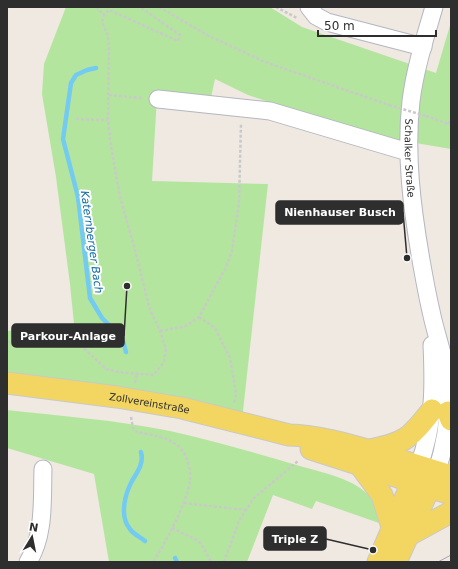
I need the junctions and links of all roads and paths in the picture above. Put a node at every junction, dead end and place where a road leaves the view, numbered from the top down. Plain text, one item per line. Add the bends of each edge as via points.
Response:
1 (96, 7) edge
2 (140, 7) edge
3 (159, 7) edge
4 (309, 7) edge
5 (434, 7) edge
6 (104, 15) junction
7 (423, 47) junction
8 (109, 95) junction
9 (158, 100) joint
10 (242, 108) junction
11 (76, 120) dead end
12 (108, 120) junction
13 (451, 120) edge
14 (450, 125) edge
15 (408, 152) junction
16 (199, 317) junction
17 (160, 332) junction
18 (7, 342) edge
19 (7, 383) edge
20 (134, 400) junction
21 (444, 414) edge
22 (231, 420) junction
23 (289, 435) junction
24 (308, 448) junction
25 (363, 457) junction
26 (43, 469) dead end
27 (430, 476) edge
28 (451, 494) edge
29 (184, 503) junction
30 (245, 510) junction
31 (451, 512) edge
32 (172, 528) junction
33 (400, 531) junction
34 (28, 562) edge
35 (152, 562) edge
36 (211, 562) edge
37 (224, 562) edge
38 (378, 562) edge
39 (396, 562) edge

1 - 6 path
2 - 6 path via 180,35 178,41 109,10
3 - 14 path, bridge via 208,36 265,62
4 - 7 street via 316,16 327,22
5 - 7 street, Schalker Straße
6 - 8 path via 102,22 108,36 110,59
7 - 15 street, Schalker Straße via 411,99
8 - 9 path
8 - 12 path
9 - 10 street
10 - 15 street via 270,111
10 - 16 path via 239,203 232,251
11 - 12 path
12 - 17 path via 120,197 150,310
13 - 14 path
15 - 21 street, Schalker Straße via 430,310 446,370
16 - 17 path via 186,326
16 - 22 path via 215,328 230,358 236,394
17 - 18 path via 166,350 164,362 154,375 106,369 76,342
19 - 20 main road, Zollvereinstraße
20 - 22 main road, Zollvereinstraße
20 - 29 path via 131,420 136,432 171,441 182,449 190,471
21 - 25 main road via 416,430 406,440
21 - 27 street, Schalker Straße via 428,441
22 - 23 main road, Zollvereinstraße
23 - 24 main road, Zollvereinstraße
23 - 25 main road, Zollvereinstraße via 324,438
24 - 25 main road, Zollvereinstraße
24 - 30 path via 297,462 253,499
25 - 27 main road, Zollvereinstraße
25 - 33 main road
26 - 34 street via 41,525
27 - 28 main road, Zollvereinstraße
27 - 33 main road
29 - 30 path
29 - 32 path
30 - 37 path
31 - 33 main road
32 - 35 path
32 - 36 path via 197,540
33 - 38 main road
33 - 39 main road

